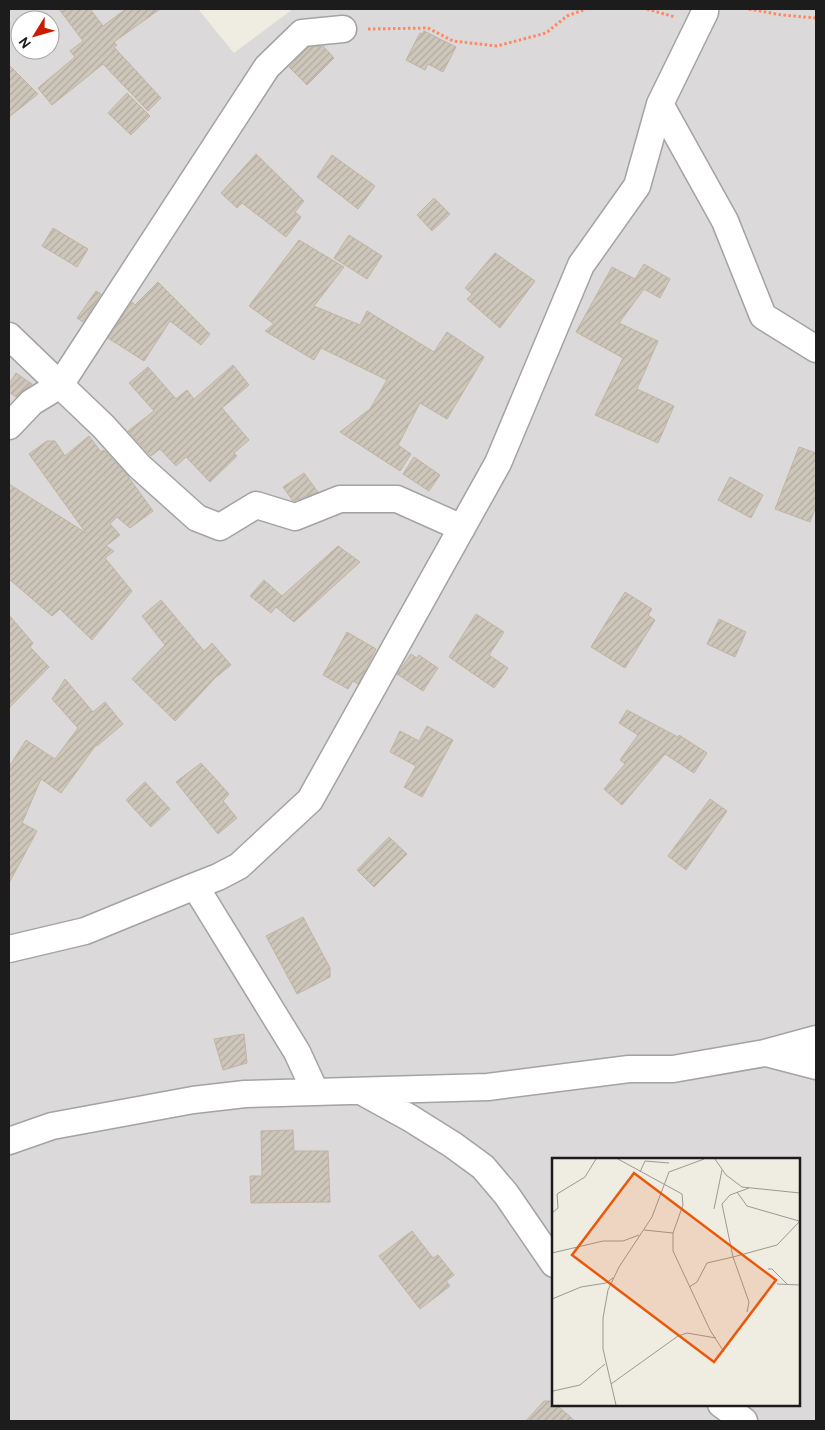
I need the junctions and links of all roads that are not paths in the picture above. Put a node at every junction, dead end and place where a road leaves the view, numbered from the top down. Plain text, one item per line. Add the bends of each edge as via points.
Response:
1 (705, 9) edge
2 (342, 30) road end
3 (660, 104) junction
4 (9, 336) edge
5 (816, 349) edge
6 (60, 385) junction
7 (9, 426) edge
8 (462, 528) junction
9 (195, 886) junction
10 (9, 949) edge
11 (816, 1039) edge
12 (766, 1053) junction
13 (816, 1066) edge
14 (360, 1090) junction
15 (315, 1091) junction
16 (9, 1141) edge
17 (552, 1261) edge
18 (722, 1405) edge
19 (744, 1421) edge

1 - 3 street
2 - 6 street via 302,33 267,67
3 - 5 street via 725,221 763,316
3 - 8 street via 637,186 581,265 498,463
4 - 6 street
6 - 7 street via 32,402
6 - 8 street via 139,466 196,518 220,527 256,505 295,517 340,499 397,499
8 - 9 street via 310,800 239,866
9 - 10 street via 85,931
9 - 15 street via 297,1052
11 - 12 street
12 - 13 street
12 - 14 street via 673,1069 629,1069 488,1087
14 - 15 street
14 - 17 street via 453,1145 482,1167 506,1194
15 - 16 street via 193,1100 52,1126
18 - 19 street

